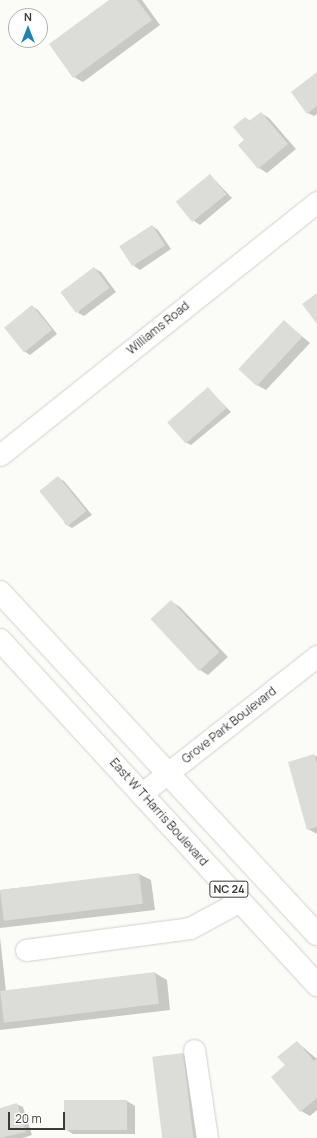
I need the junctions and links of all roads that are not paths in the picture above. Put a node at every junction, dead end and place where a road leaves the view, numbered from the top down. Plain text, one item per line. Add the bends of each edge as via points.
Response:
1 (317, 202) edge
2 (0, 455) edge
3 (0, 592) edge
4 (0, 640) edge
5 (317, 656) edge
6 (168, 774) junction
7 (141, 794) junction
8 (240, 901) junction
9 (317, 934) edge
10 (26, 950) dead end
11 (317, 985) edge
12 (194, 1050) dead end
13 (207, 1138) edge

1 - 2 street, Williams Road
3 - 6 main road, NC 24
4 - 7 main road, East W T Harris Boulevard / NC 24
5 - 6 street, Grove Park Boulevard
6 - 7 street, Grove Park Boulevard
6 - 9 main road, NC 24
7 - 8 main road, East W T Harris Boulevard / NC 24
8 - 10 street via 190,928
8 - 11 main road, East W T Harris Boulevard / NC 24
12 - 13 street

